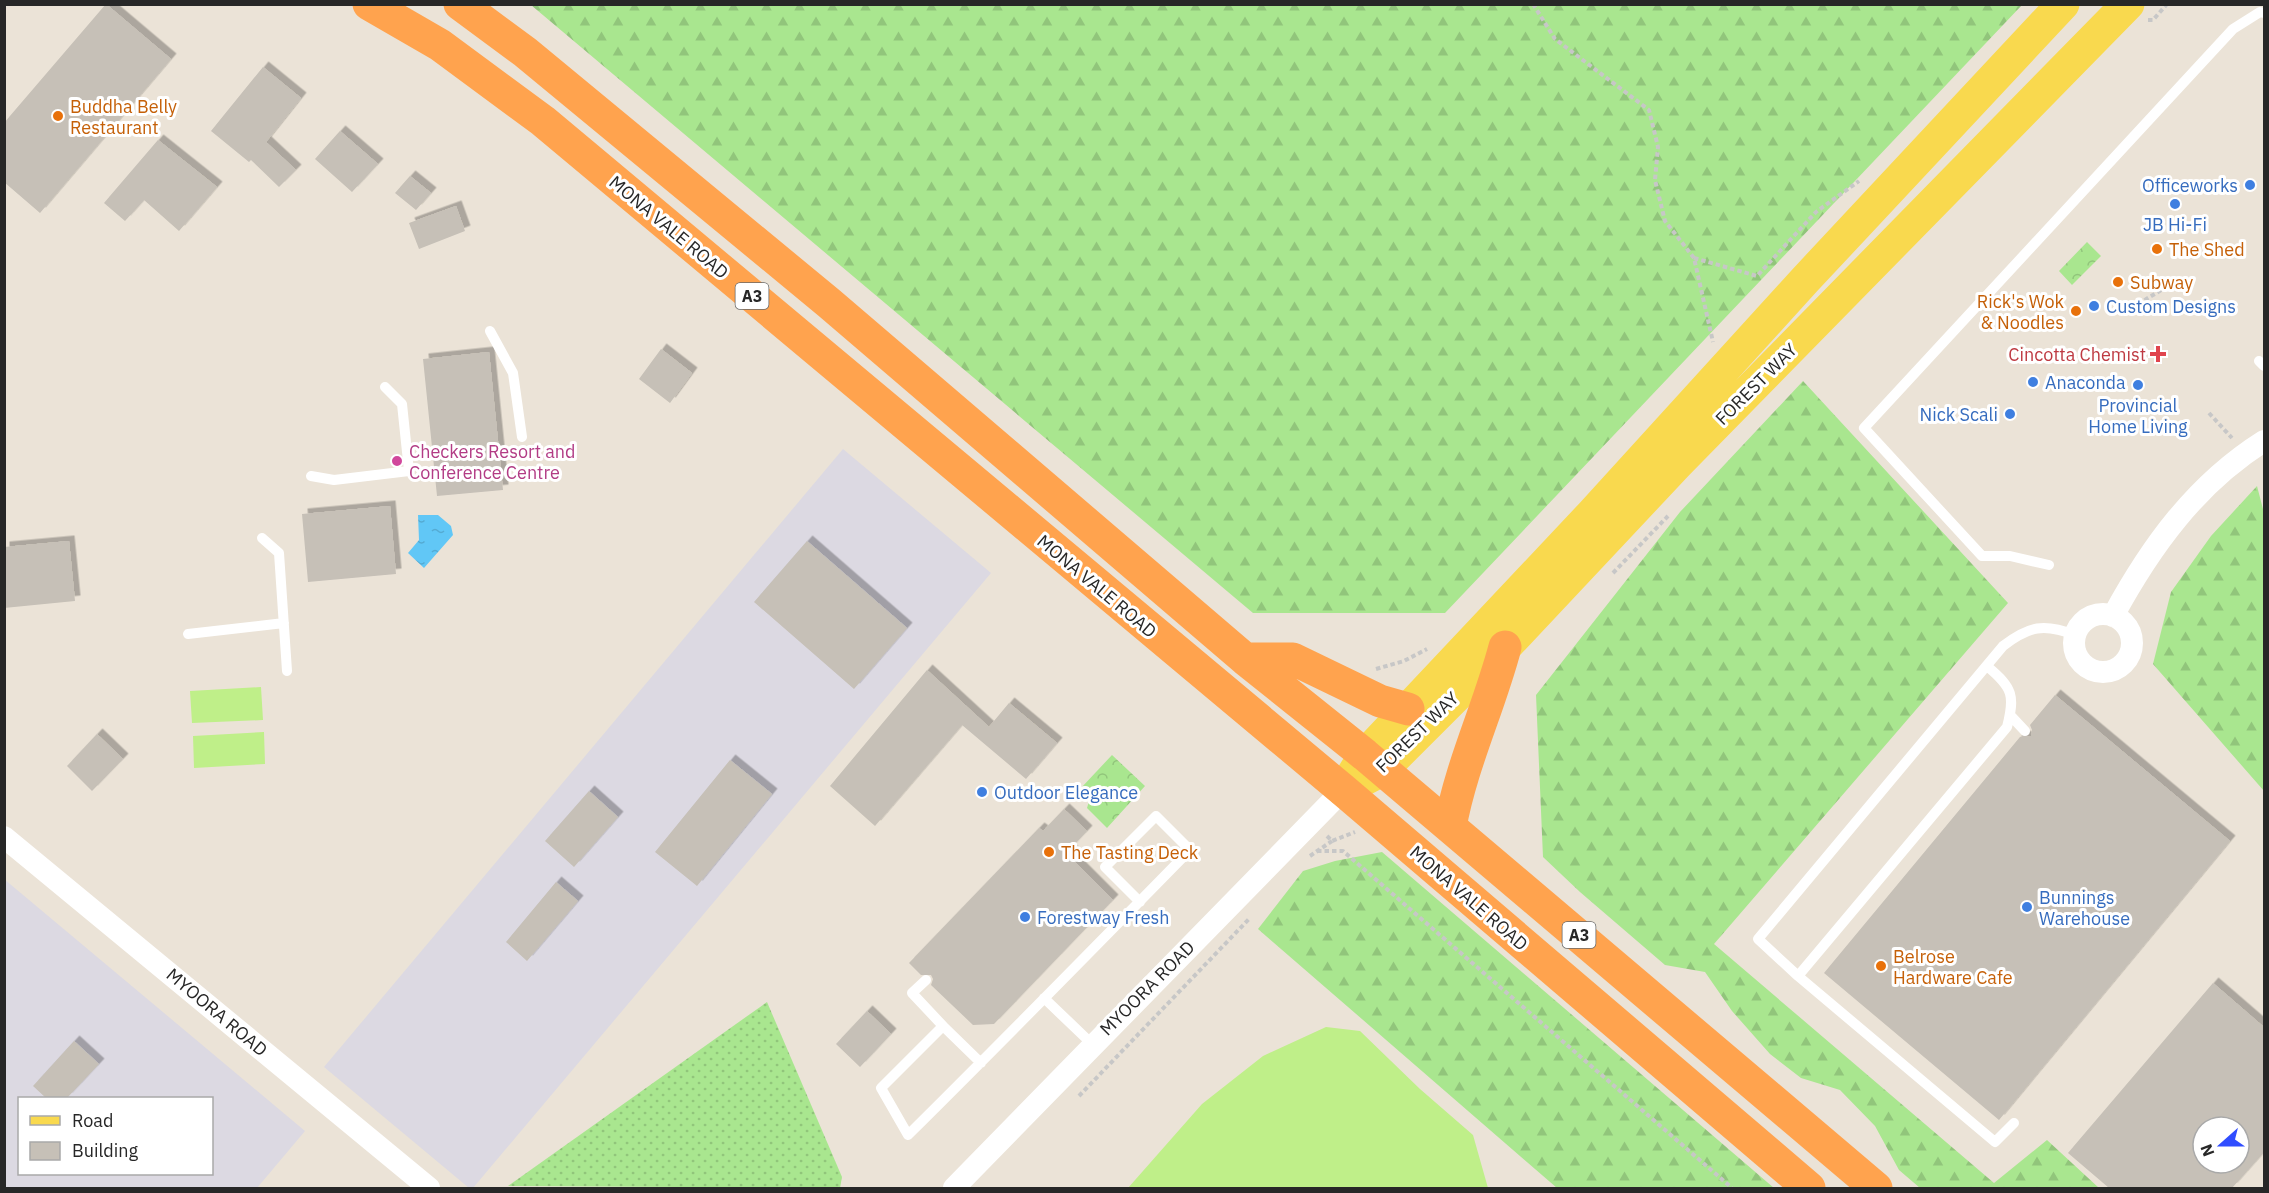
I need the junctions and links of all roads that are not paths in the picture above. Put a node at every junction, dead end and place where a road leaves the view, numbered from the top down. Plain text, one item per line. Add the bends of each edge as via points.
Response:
1 (369, 4) edge
2 (460, 4) edge
3 (2063, 4) edge
4 (2134, 13) edge
5 (2265, 13) edge
6 (490, 332) dead end
7 (385, 387) dead end
8 (522, 436) dead end
9 (2265, 441) edge
10 (311, 476) dead end
11 (262, 538) dead end
12 (2049, 566) dead end
13 (2113, 615) junction
14 (284, 623) junction
15 (188, 634) dead end
16 (2075, 635) junction
17 (1505, 647) junction
18 (1245, 658) junction
19 (1988, 667) junction
20 (287, 671) dead end
21 (1408, 710) junction
22 (2010, 715) junction
23 (2025, 731) dead end
24 (1374, 762) junction
25 (1343, 790) junction
26 (1450, 827) junction
27 (4, 837) edge
28 (1140, 902) junction
29 (1798, 976) junction
30 (926, 980) dead end
31 (1044, 998) junction
32 (943, 1026) junction
33 (1092, 1044) junction
34 (981, 1063) junction
35 (2014, 1123) dead end
36 (429, 1188) edge
37 (954, 1188) edge
38 (1809, 1188) edge
39 (1876, 1188) edge

1 - 25 highway, MONA VALE ROAD / A3 via 440,45 543,121
2 - 18 highway, A3 via 525,52 822,297
3 - 21 main road, FOREST WAY
4 - 17 main road, FOREST WAY via 1677,464
5 - 12 lane via 2260,12 2233,29 1864,428 1982,556 2010,556
6 - 8 lane via 513,373
7 - 10 lane via 402,404 410,471 334,480
9 - 13 street via 2188,504 2146,557
11 - 14 lane via 279,553
13 - 16 street via 2090,617
13 - 16 street via 2127,627 2133,644 2127,662 2116,670 2098,672 2083,664 2074,648
14 - 15 lane
14 - 20 lane
16 - 19 lane via 2036,627 2003,646
17 - 24 main road, FOREST WAY
17 - 26 highway via 1456,795
18 - 21 highway via 1293,659 1380,701
18 - 24 highway, A3
19 - 22 lane via 2005,681 2013,702
19 - 29 lane via 1758,939
21 - 24 main road, FOREST WAY
22 - 23 lane
22 - 29 lane via 2007,727
24 - 25 main road, FOREST WAY
24 - 26 highway, A3
25 - 33 street, MYOORA ROAD
25 - 38 highway, MONA VALE ROAD / A3
26 - 39 highway, A3
27 - 36 street, MYOORA ROAD
28 - 28 lane via 1105,867 1156,816 1190,850
28 - 31 lane
29 - 35 lane via 1995,1142
30 - 32 lane via 912,993
31 - 33 lane
31 - 34 lane
32 - 34 lane
32 - 34 lane via 881,1088 908,1135
33 - 37 street, MYOORA ROAD

